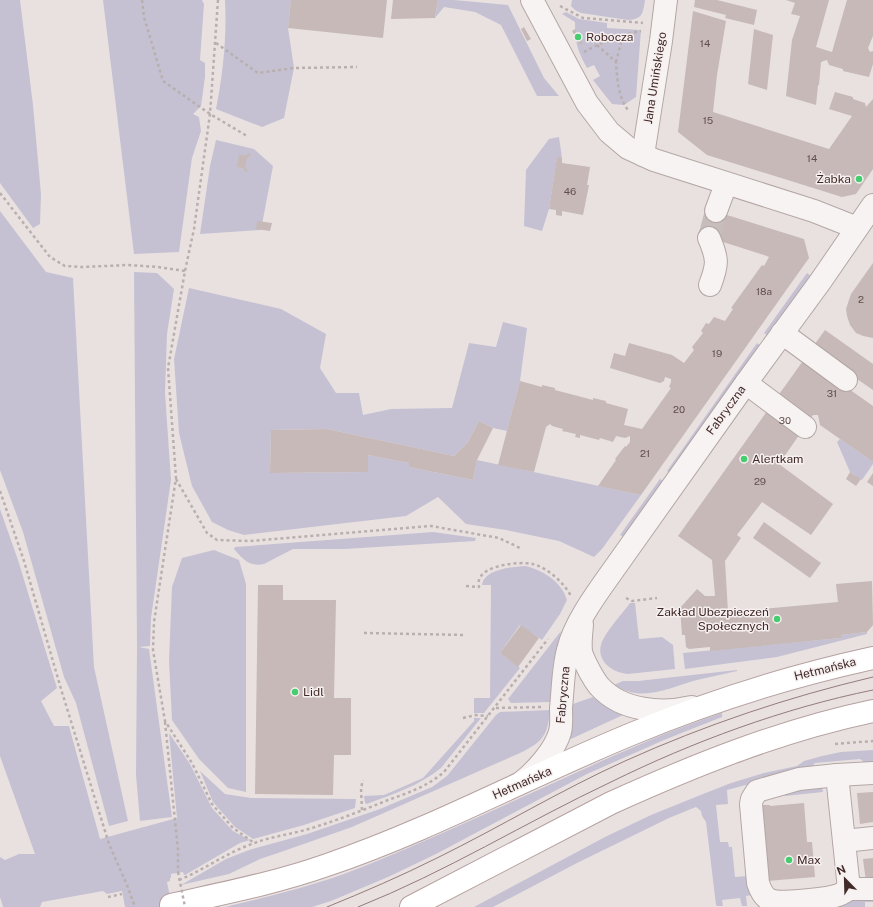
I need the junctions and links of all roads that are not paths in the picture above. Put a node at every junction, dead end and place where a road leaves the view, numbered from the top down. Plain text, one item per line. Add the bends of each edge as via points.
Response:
1 (532, 0) edge
2 (666, 0) edge
3 (643, 155) junction
4 (726, 184) junction
5 (872, 207) edge
6 (716, 211) tunnel mouth
7 (857, 228) junction
8 (709, 238) tunnel mouth
9 (710, 285) dead end
10 (782, 333) junction
11 (846, 380) dead end
12 (746, 383) junction
13 (805, 427) dead end
14 (578, 609) junction
15 (873, 658) edge
16 (713, 702) junction
17 (873, 711) edge
18 (873, 773) edge
19 (837, 775) junction
20 (519, 784) junction
21 (873, 838) edge
22 (844, 841) junction
23 (849, 889) junction
24 (873, 889) edge
25 (178, 906) edge
26 (411, 907) edge

1 - 3 street via 597,119 616,139
2 - 3 street, Jana Umińskiego
3 - 4 street
4 - 6 street
4 - 7 street via 819,213
5 - 7 street, Fabryczna
7 - 10 street, Fabryczna
8 - 9 street via 716,258 716,270
10 - 11 street
10 - 12 street, Fabryczna
12 - 13 street
12 - 14 street, Fabryczna via 608,576
14 - 16 street, Fabryczna via 582,653 587,667 597,683 614,699 650,710 678,709
14 - 20 street, Fabryczna via 564,673 558,736 539,766
15 - 16 main road, Hetmańska via 796,677
16 - 20 main road, Hetmańska via 634,733
17 - 26 main road via 753,745 641,789
18 - 19 street
19 - 22 street
19 - 23 street via 799,780 757,791 751,804 758,883 764,895 777,902 836,896
20 - 25 main road, Hetmańska via 402,836 327,865 278,881
21 - 22 street
22 - 23 street
23 - 24 street

